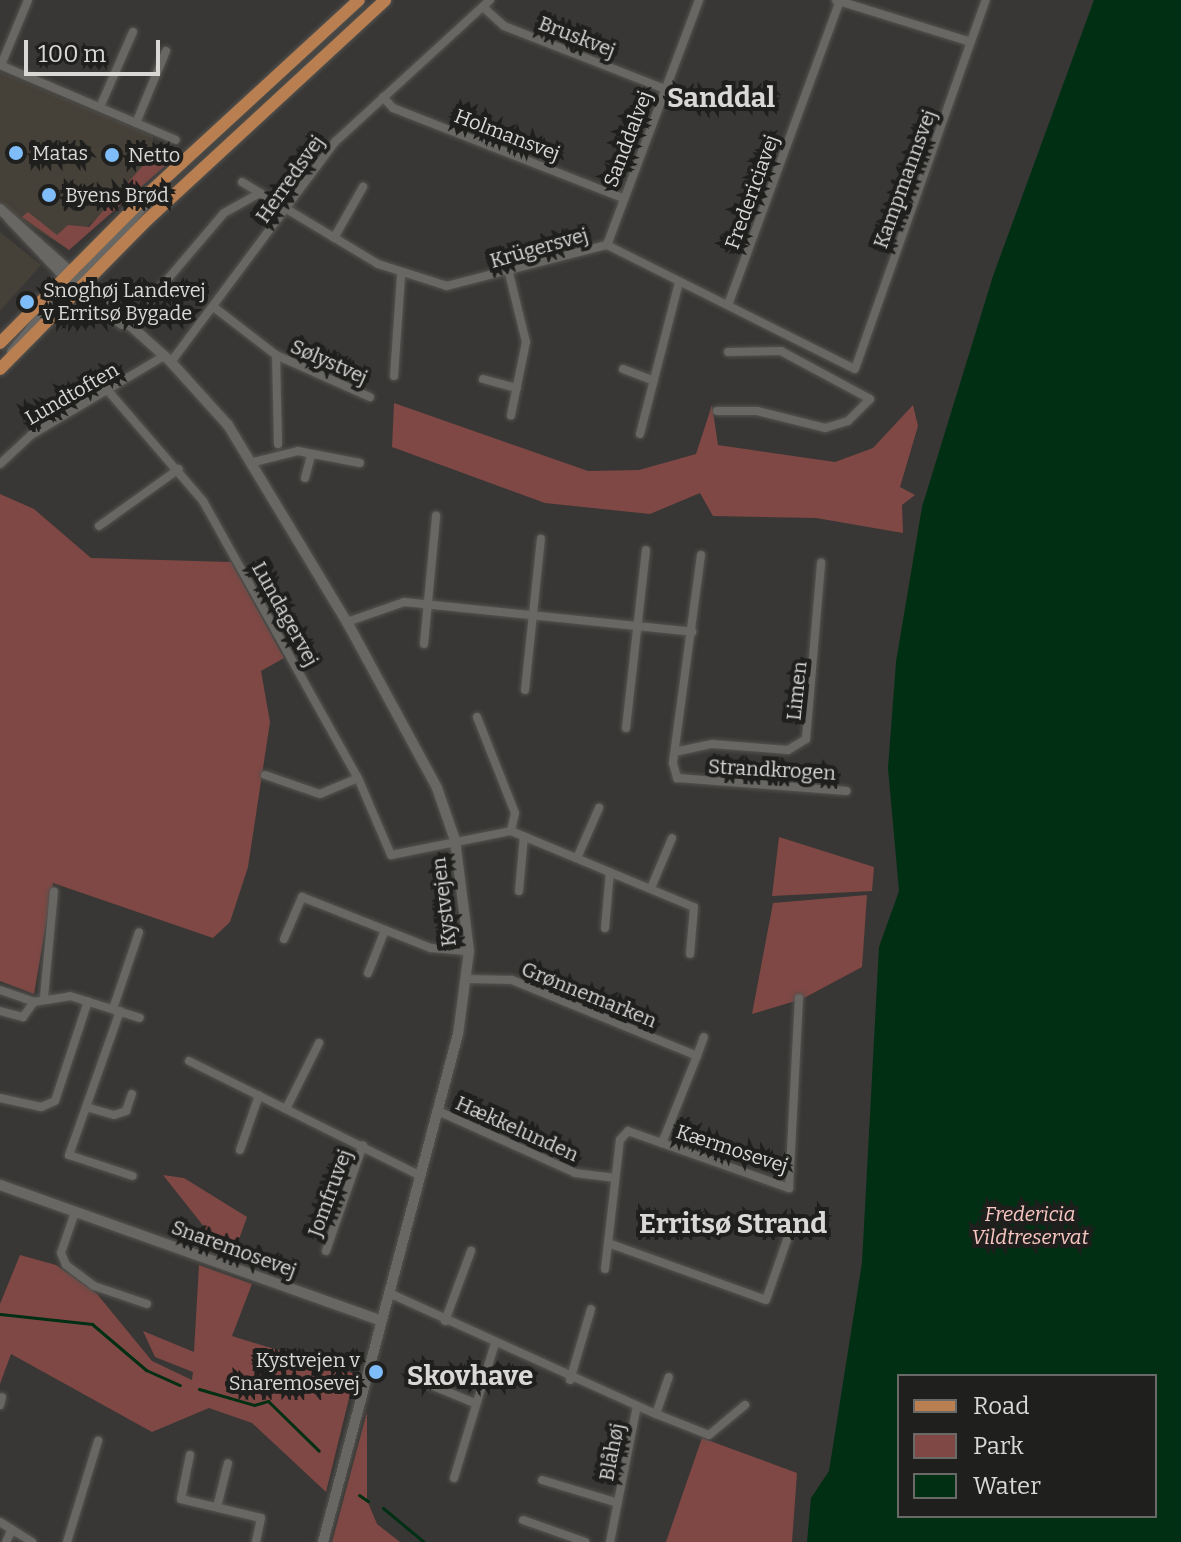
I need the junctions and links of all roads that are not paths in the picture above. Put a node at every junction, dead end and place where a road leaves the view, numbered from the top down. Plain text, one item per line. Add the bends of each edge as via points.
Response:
1 (28, 0) edge
2 (359, 0) edge
3 (385, 0) edge
4 (699, 0) edge
5 (838, 0) edge
6 (986, 0) edge
7 (486, 3) edge
8 (133, 32) dead end
9 (971, 42) junction
10 (166, 51) dead end
11 (0, 65) edge
12 (665, 89) junction
13 (383, 97) junction
14 (100, 107) junction
15 (136, 123) junction
16 (176, 140) dead end
17 (242, 182) dead end
18 (363, 187) dead end
19 (260, 193) junction
20 (623, 198) junction
21 (289, 211) junction
22 (4, 212) edge
23 (334, 238) junction
24 (607, 245) junction
25 (509, 273) junction
26 (401, 275) junction
27 (75, 280) junction
28 (679, 282) junction
29 (150, 300) dead end
30 (728, 305) junction
31 (215, 308) junction
32 (785, 334) junction
33 (0, 343) edge
34 (781, 351) junction
35 (728, 352) dead end
36 (276, 355) junction
37 (168, 359) junction
38 (2, 366) edge
39 (623, 369) dead end
40 (855, 369) joint
41 (394, 376) dead end
42 (483, 379) dead end
43 (654, 381) junction
44 (517, 388) junction
45 (109, 392) junction
46 (370, 397) dead end
47 (717, 411) dead end
48 (511, 415) dead end
49 (640, 434) dead end
50 (278, 444) dead end
51 (311, 455) junction
52 (254, 462) junction
53 (360, 463) dead end
54 (0, 464) edge
55 (179, 469) junction
56 (305, 478) dead end
57 (436, 516) dead end
58 (99, 526) dead end
59 (541, 539) dead end
60 (646, 550) dead end
61 (701, 555) dead end
62 (821, 563) dead end
63 (428, 604) junction
64 (533, 615) junction
65 (347, 622) junction
66 (637, 625) junction
67 (692, 632) junction
68 (424, 644) dead end
69 (525, 690) dead end
70 (477, 717) dead end
71 (626, 728) dead end
72 (679, 751) junction
73 (265, 775) dead end
74 (358, 778) junction
75 (847, 791) dead end
76 (599, 808) dead end
77 (511, 831) junction
78 (524, 836) junction
79 (672, 838) dead end
80 (455, 840) junction
81 (577, 858) junction
82 (610, 872) junction
83 (651, 888) junction
84 (54, 891) dead end
85 (519, 891) dead end
86 (605, 928) dead end
87 (385, 930) junction
88 (139, 932) dead end
89 (284, 939) dead end
90 (469, 951) junction
91 (690, 954) dead end
92 (368, 973) dead end
93 (467, 979) junction
94 (0, 990) edge
95 (44, 997) junction
96 (799, 998) dead end
97 (88, 1001) junction
98 (34, 1002) junction
99 (117, 1010) junction
100 (0, 1011) edge
101 (140, 1018) dead end
102 (704, 1037) dead end
103 (319, 1043) dead end
104 (697, 1056) junction
105 (189, 1061) dead end
106 (132, 1094) dead end
107 (259, 1095) junction
108 (0, 1098) edge
109 (86, 1107) junction
110 (286, 1109) junction
111 (438, 1111) junction
112 (662, 1143) junction
113 (363, 1145) junction
114 (240, 1150) dead end
115 (133, 1176) dead end
116 (421, 1176) junction
117 (614, 1178) junction
118 (0, 1185) edge
119 (75, 1212) junction
120 (788, 1237) dead end
121 (608, 1243) junction
122 (326, 1251) dead end
123 (471, 1251) dead end
124 (605, 1269) dead end
125 (389, 1293) junction
126 (147, 1304) dead end
127 (591, 1309) dead end
128 (381, 1321) junction
129 (445, 1321) junction
130 (494, 1346) junction
131 (669, 1377) dead end
132 (570, 1380) junction
133 (426, 1383) dead end
134 (472, 1402) junction
135 (745, 1405) dead end
136 (637, 1406) junction
137 (656, 1414) junction
138 (98, 1441) dead end
139 (190, 1455) dead end
140 (228, 1463) dead end
141 (454, 1478) dead end
142 (542, 1480) dead end
143 (618, 1503) junction
144 (217, 1507) junction
145 (523, 1520) dead end
146 (0, 1522) edge
147 (12, 1529) junction
148 (565, 1540) edge
149 (6, 1542) edge
150 (32, 1542) edge
151 (67, 1542) edge
152 (256, 1542) edge
153 (323, 1542) edge
154 (585, 1542) edge
155 (610, 1542) edge

1 - 11 street
2 - 27 main road via 163,180
3 - 27 main road
4 - 12 street, Sanddalvej
5 - 9 street
5 - 30 street, Fredericiavej
6 - 9 street, Kampmannsvej
7 - 12 street, Bruskvej via 504,26
7 - 13 street, Herredsvej
8 - 14 street
9 - 40 street, Kampmannsvej
10 - 15 street
11 - 14 street
12 - 20 street, Sanddalvej
13 - 20 street, Holmansvej via 393,108
13 - 21 street, Herredsvej via 336,141
14 - 15 street
15 - 16 street
17 - 19 street, Krügersvej
18 - 23 street
19 - 21 street, Krügersvej
19 - 29 street via 224,213
20 - 24 street, Sanddalvej
21 - 23 street, Krügersvej
21 - 31 street, Herredsvej
22 - 27 street, Kystvejen
23 - 26 street, Krügersvej
24 - 25 street, Krügersvej
24 - 28 street, Krügersvej
25 - 26 street, Krügersvej via 447,286
25 - 44 street via 525,324
26 - 41 street
27 - 33 main road
27 - 37 street, Kystvejen
27 - 38 main road
28 - 30 street, Krügersvej
28 - 43 street
30 - 32 street, Krügersvej
31 - 36 street, Sølystvej
31 - 37 street, Herredsvej
32 - 34 street
32 - 40 street, Krügersvej
34 - 35 street
34 - 47 street via 868,392 866,406 825,428
36 - 46 street, Sølystvej
36 - 50 street, Sølystvej
37 - 45 street, Lundtoften
37 - 52 street, Kystvejen
39 - 43 street
42 - 44 street
43 - 49 street
44 - 48 street
45 - 54 street, Lundtoften via 31,435
45 - 55 street, Lundagervej
51 - 52 street via 271,453
51 - 53 street
51 - 56 street
52 - 65 street, Kystvejen
55 - 58 street
55 - 74 street, Lundagervej
57 - 63 street
59 - 64 street
60 - 66 street
61 - 67 street
62 - 72 street, Limen via 806,739 788,750 712,744
63 - 64 street
63 - 65 street via 391,602
63 - 68 street
64 - 66 street
64 - 69 street
65 - 80 street, Kystvejen via 437,788
66 - 67 street
66 - 71 street
67 - 72 street
70 - 77 street via 515,813
72 - 75 street, Strandkrogen via 674,772 685,780
73 - 74 street via 320,794
74 - 80 street, Lundagervej via 391,855
76 - 81 street
77 - 78 street
77 - 80 street
78 - 81 street
78 - 85 street
79 - 83 street
80 - 90 street, Kystvejen
81 - 82 street
82 - 83 street
82 - 86 street
83 - 91 street via 694,907
84 - 95 street
87 - 89 street via 302,897
87 - 90 street via 431,948
87 - 92 street
88 - 99 street
90 - 93 street, Kystvejen
93 - 104 street, Grønnemarken via 512,980
93 - 111 street, Kystvejen
94 - 98 street
95 - 97 street
95 - 98 street
96 - 112 street, Kærmosevej via 789,1188
97 - 99 street
97 - 108 street via 55,1101 41,1107
98 - 100 street via 23,1017
99 - 101 street
99 - 109 street
102 - 104 street
103 - 110 street
104 - 112 street
105 - 107 street, Jomfruvej
106 - 109 street via 126,1111 114,1115
107 - 110 street, Jomfruvej
107 - 114 street
109 - 115 street via 69,1155
110 - 113 street, Jomfruvej
111 - 116 street, Kystvejen
111 - 117 street, Hækkelunden via 575,1173
112 - 117 street, Kærmosevej via 624,1134
113 - 116 street, Jomfruvej
113 - 122 street, Jomfruvej
116 - 125 street, Kystvejen
117 - 121 street
118 - 119 street, Snaremosevej
119 - 126 street via 61,1253 66,1265 94,1286
119 - 128 street, Snaremosevej
120 - 121 street via 766,1300
121 - 124 street
123 - 129 street
125 - 128 street, Kystvejen
125 - 129 street, Blåhøj
127 - 132 street
128 - 153 street, Kystvejen
129 - 130 street, Blåhøj
130 - 132 street, Blåhøj
130 - 134 street
131 - 137 street, Blåhøj
132 - 136 street, Blåhøj
133 - 134 street
134 - 141 street
135 - 137 street, Blåhøj via 709,1435
136 - 137 street, Blåhøj
136 - 143 street, Blåhøj
138 - 151 street
139 - 144 street via 181,1499
140 - 144 street
142 - 143 street, Blåhøj
143 - 155 street, Blåhøj
144 - 152 street via 261,1518
145 - 148 street
146 - 147 street
147 - 149 street
147 - 150 street
148 - 154 street

